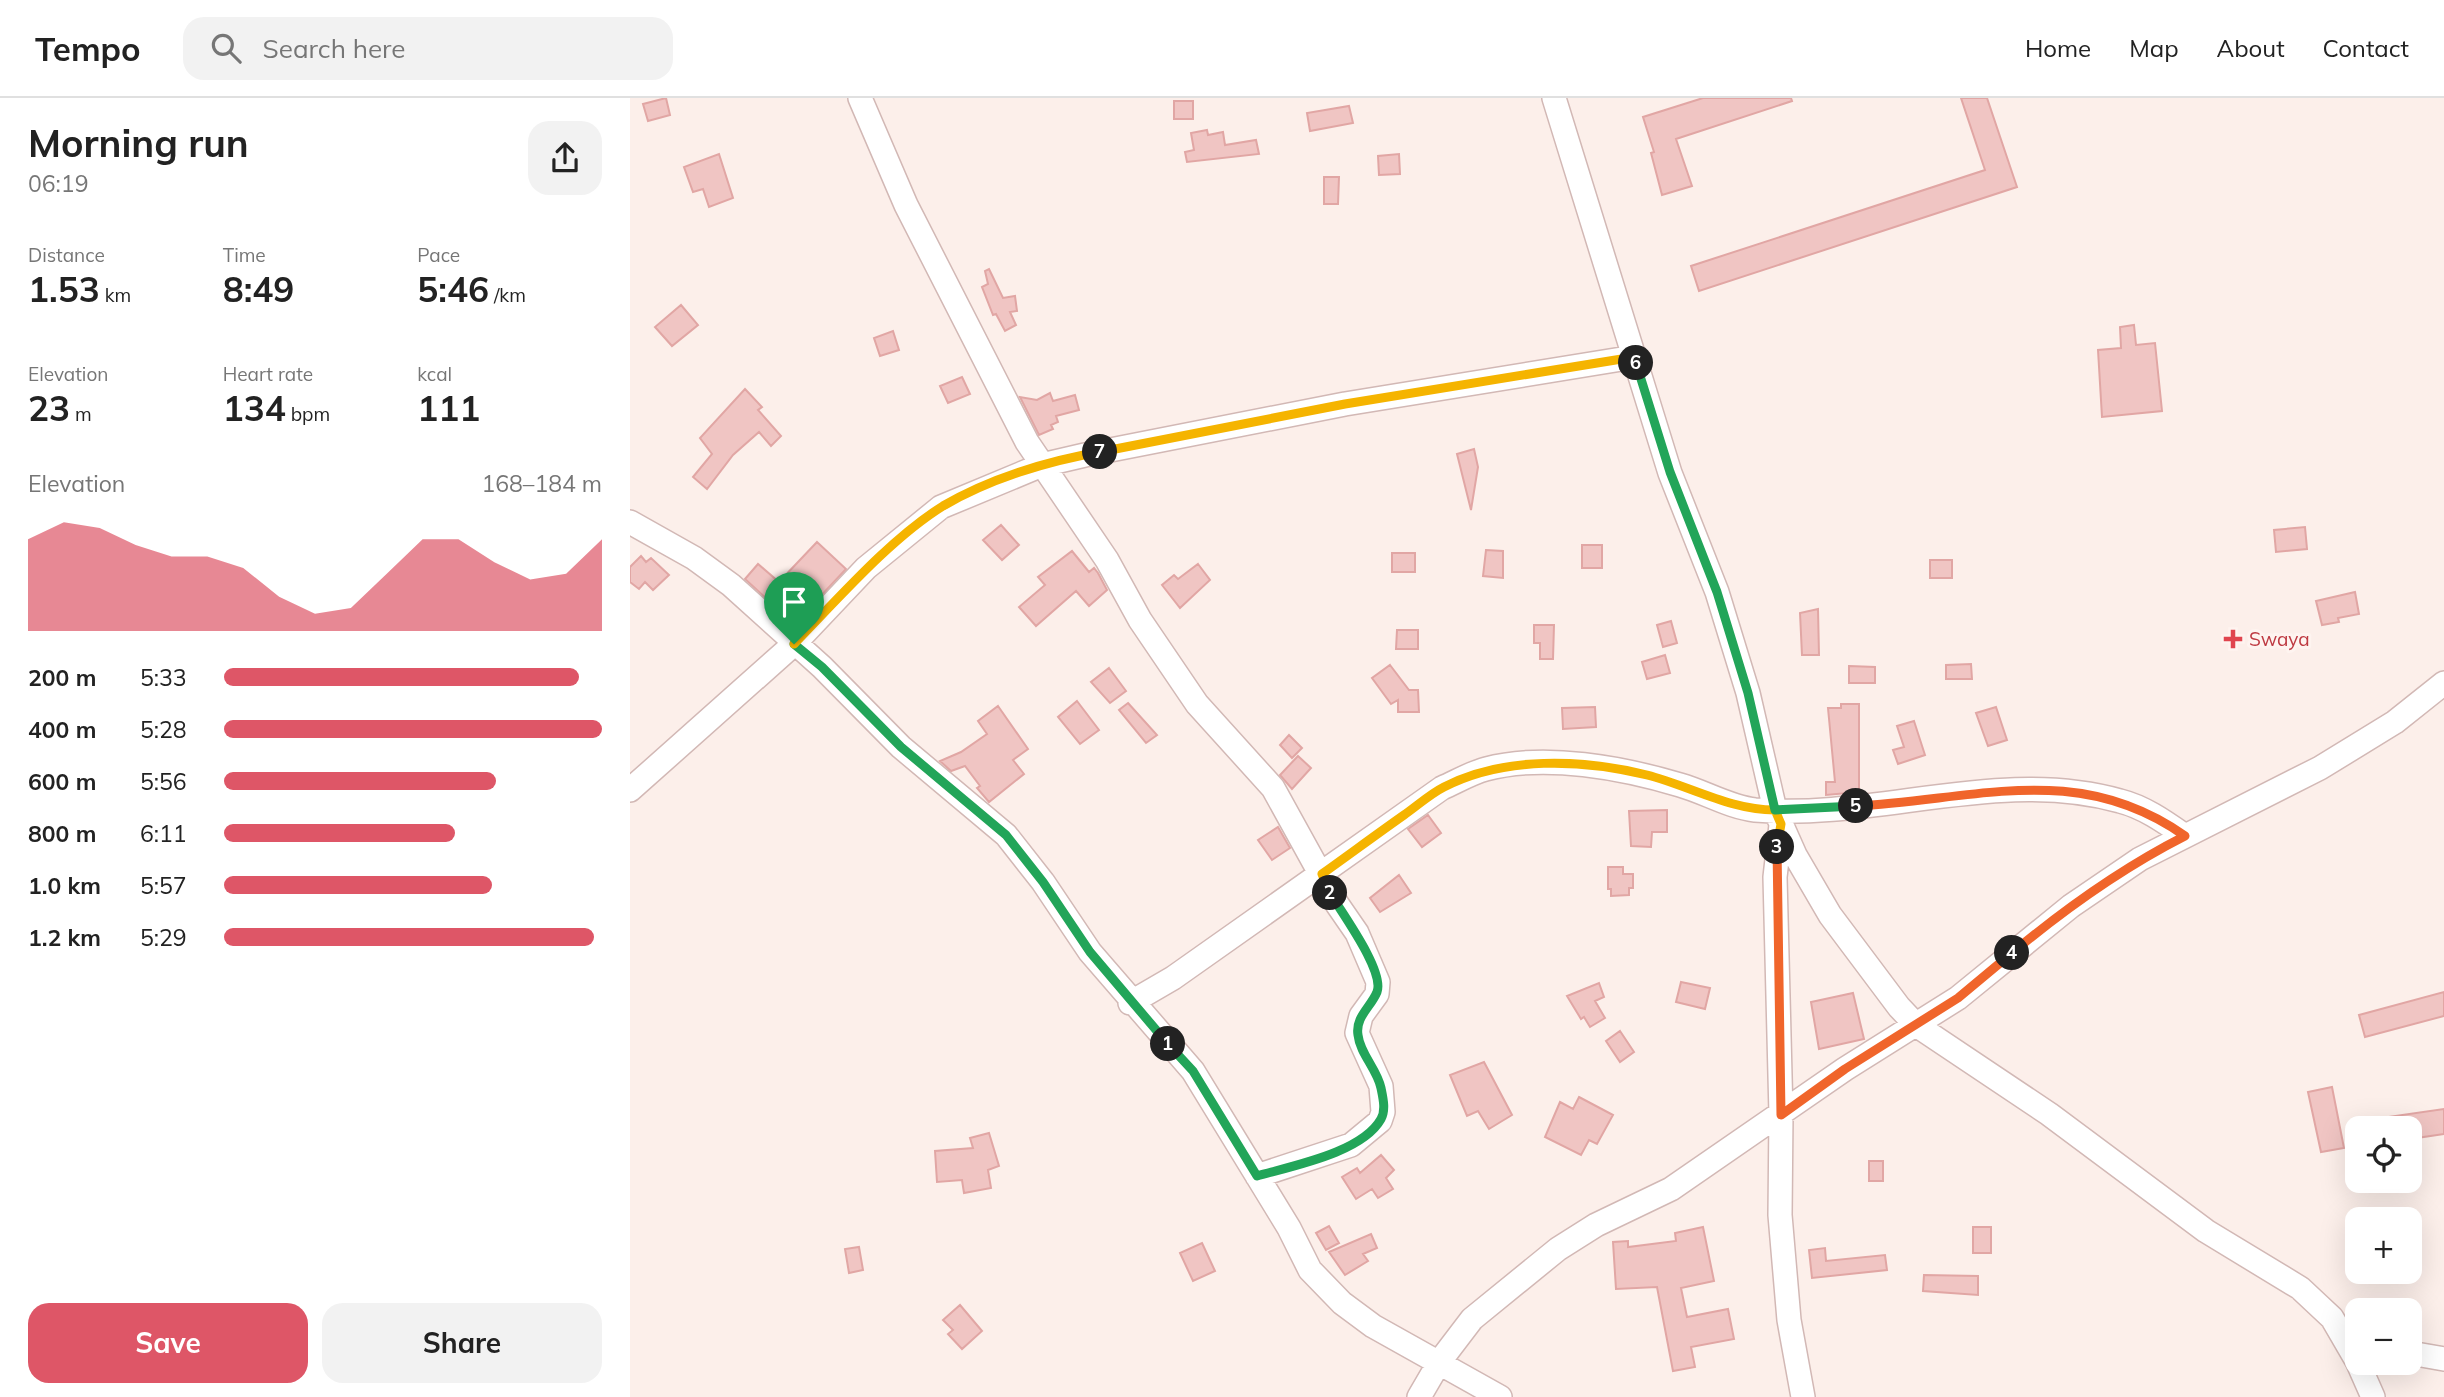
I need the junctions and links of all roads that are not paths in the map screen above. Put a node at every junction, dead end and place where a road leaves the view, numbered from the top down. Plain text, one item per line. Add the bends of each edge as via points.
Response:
1 (860, 98) edge
2 (1554, 98) edge
3 (1634, 357) junction
4 (1042, 465) junction
5 (630, 522) edge
6 (794, 644) junction
7 (2444, 683) edge
8 (630, 790) edge
9 (1778, 817) junction
10 (2185, 836) junction
11 (1322, 874) junction
12 (1130, 1003) junction
13 (1916, 1025) junction
14 (1781, 1115) junction
15 (1257, 1176) junction
16 (2345, 1338) edge
17 (2422, 1355) edge
18 (2444, 1359) edge
19 (1440, 1361) junction
20 (2364, 1375) edge
21 (1419, 1397) edge
22 (1500, 1397) edge
23 (1803, 1397) edge
24 (2373, 1397) edge

1 - 4 street via 906,205
2 - 3 street
3 - 4 street via 1345,404
3 - 9 street via 1670,472 1717,592
4 - 6 street via 941,508 866,568
4 - 11 street via 1191,696 1273,789
5 - 6 street via 731,585
6 - 8 street
6 - 12 street via 901,747 1006,835
7 - 10 street via 2395,722 2320,768
9 - 10 street via 1986,792 2082,792 2134,806
9 - 11 street via 1646,775 1595,766 1517,765 1486,769 1442,788
9 - 13 street via 1830,915
9 - 14 street via 1775,877
10 - 13 street via 2140,859 2071,906 1958,998
11 - 12 street
11 - 15 street via 1357,933 1378,982 1377,994 1361,1016 1357,1033 1381,1086 1383,1112 1380,1121 1351,1145
12 - 15 street via 1193,1071
13 - 14 street
13 - 16 street via 2049,1114 2206,1231 2301,1288
14 - 19 street via 1671,1189 1596,1225 1550,1255 1472,1319
14 - 23 street via 1780,1215 1788,1320
15 - 19 street via 1310,1269 1342,1303 1373,1326
17 - 18 street
19 - 21 street
19 - 22 street
20 - 24 street

